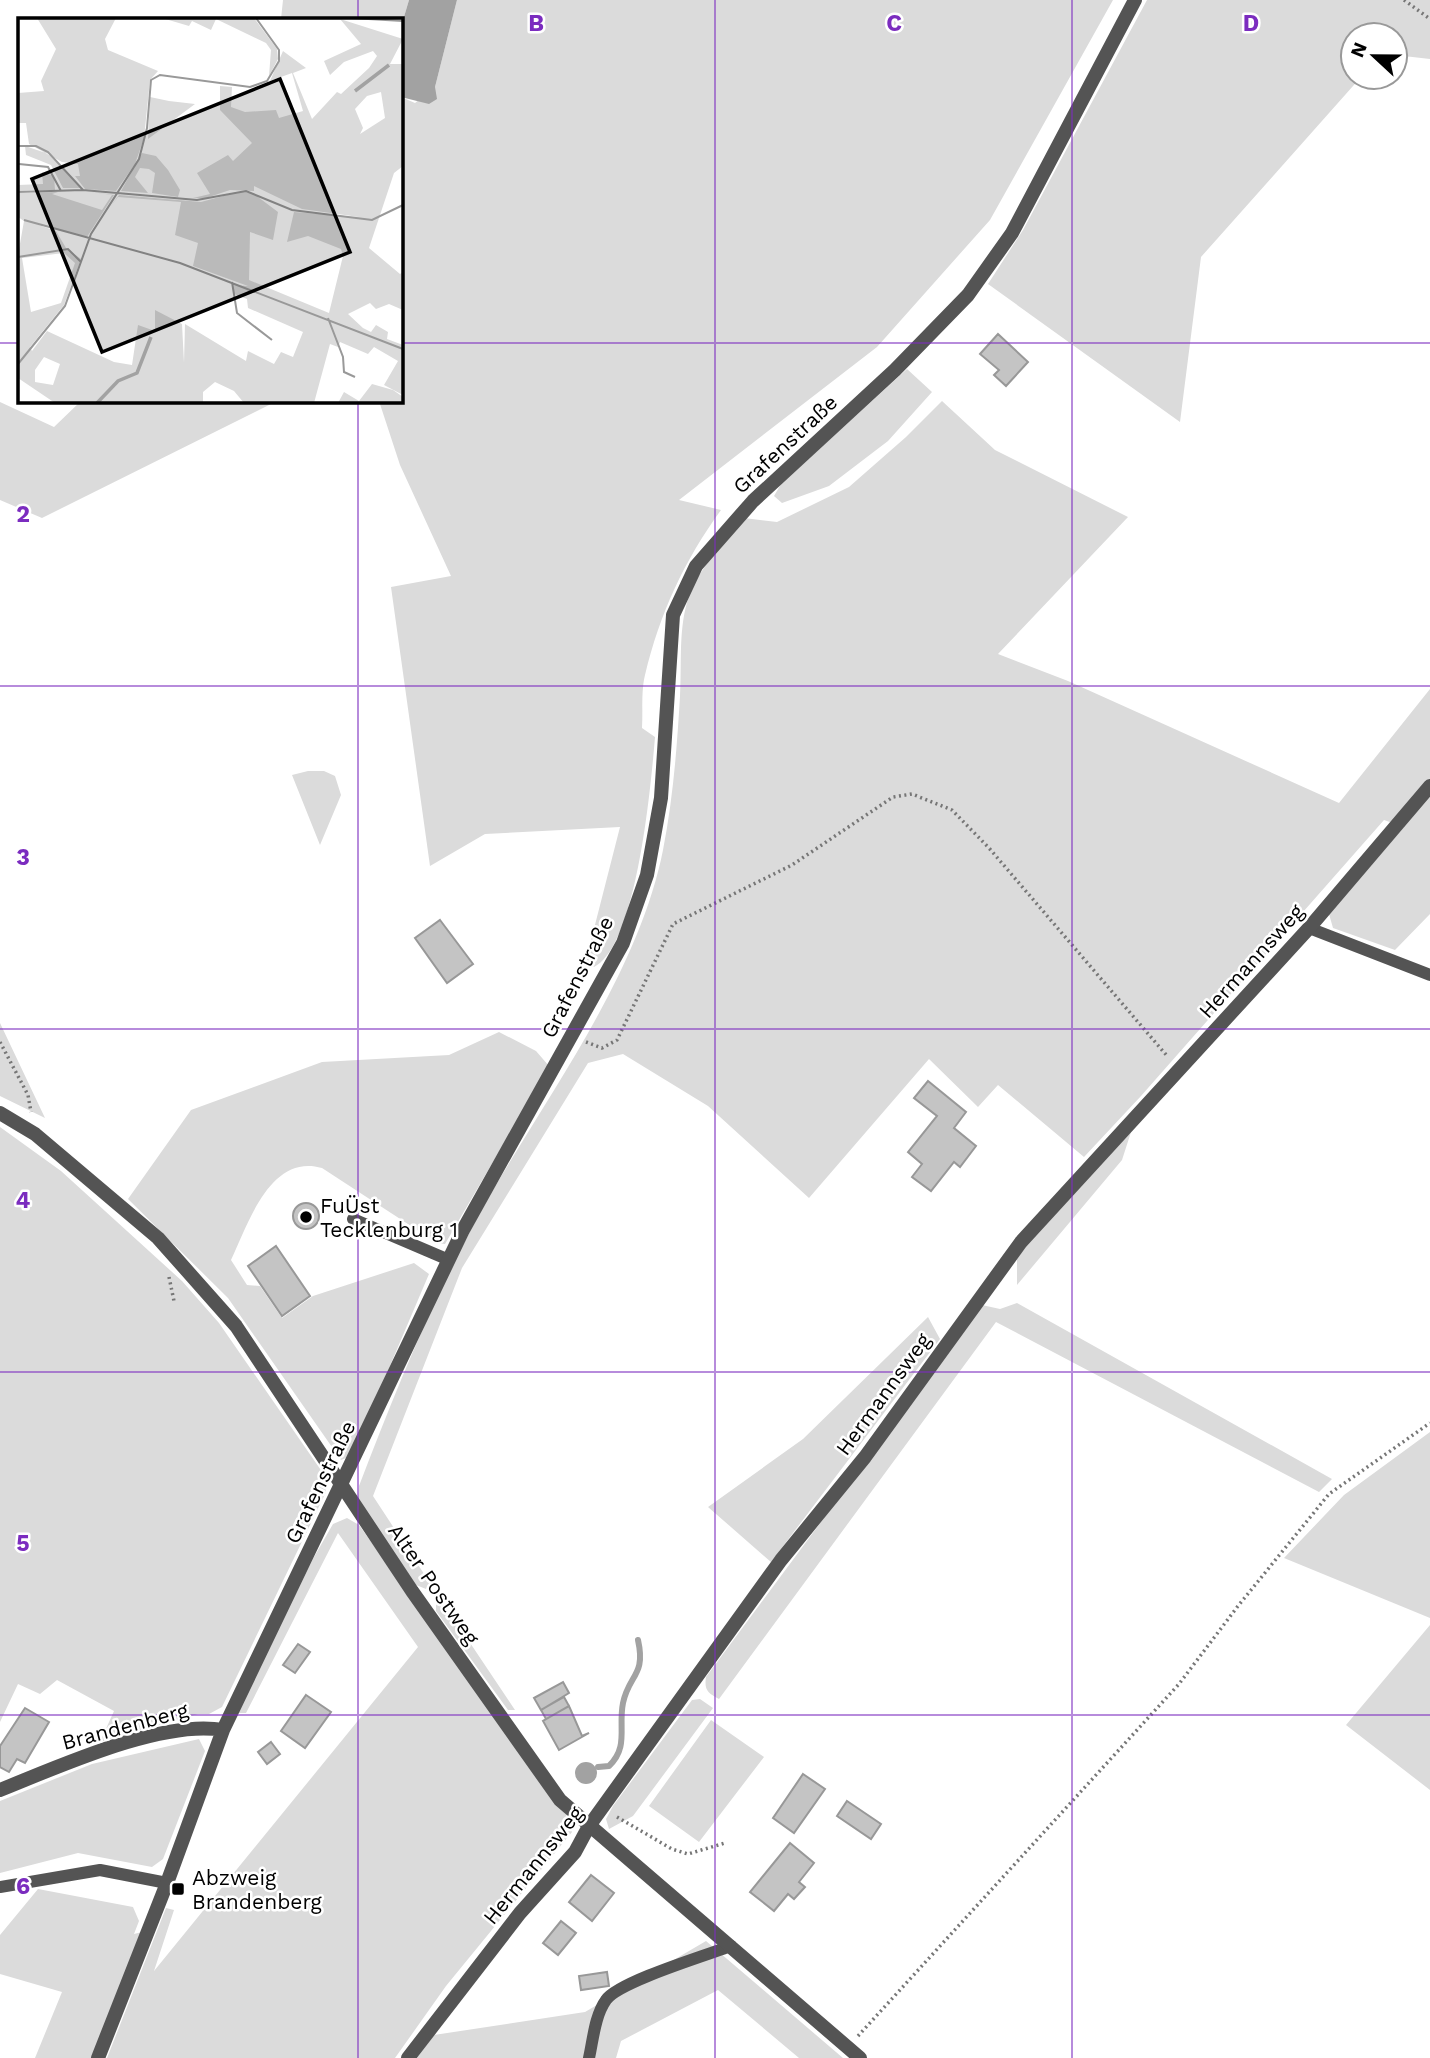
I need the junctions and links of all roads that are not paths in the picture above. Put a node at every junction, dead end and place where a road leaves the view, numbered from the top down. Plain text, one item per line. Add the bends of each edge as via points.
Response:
1 (1135, 0) edge
2 (1430, 786) edge
3 (1309, 928) junction
4 (1430, 975) edge
5 (0, 1113) edge
6 (353, 1219) dead end
7 (449, 1260) junction
8 (341, 1486) junction
9 (223, 1730) junction
10 (0, 1790) edge
11 (589, 1826) junction
12 (167, 1883) junction
13 (0, 1887) edge
14 (731, 1945) junction
15 (98, 2058) edge
16 (408, 2058) edge
17 (589, 2058) edge
18 (860, 2058) edge

1 - 7 street, Grafenstraße via 1012,233 968,295 895,370 753,501 696,566 673,615 661,798 647,875 623,943
2 - 3 street, Hermannsweg
3 - 4 lane
3 - 11 street, Hermannsweg via 1021,1242 865,1457 781,1560
5 - 8 street, Alter Postweg via 35,1134 158,1238 236,1326
6 - 7 lane
7 - 8 street, Grafenstraße
8 - 9 street, Grafenstraße
8 - 11 street, Alter Postweg via 560,1800
9 - 10 street, Brandenberg via 199,1726 83,1755
9 - 12 street, Grafenstraße
11 - 14 street, Alter Postweg
11 - 16 street, Hermannsweg via 575,1852 520,1913
12 - 13 lane via 100,1870
12 - 15 street, Grafenstraße
14 - 17 lane via 608,1996
14 - 18 street, Alter Postweg

